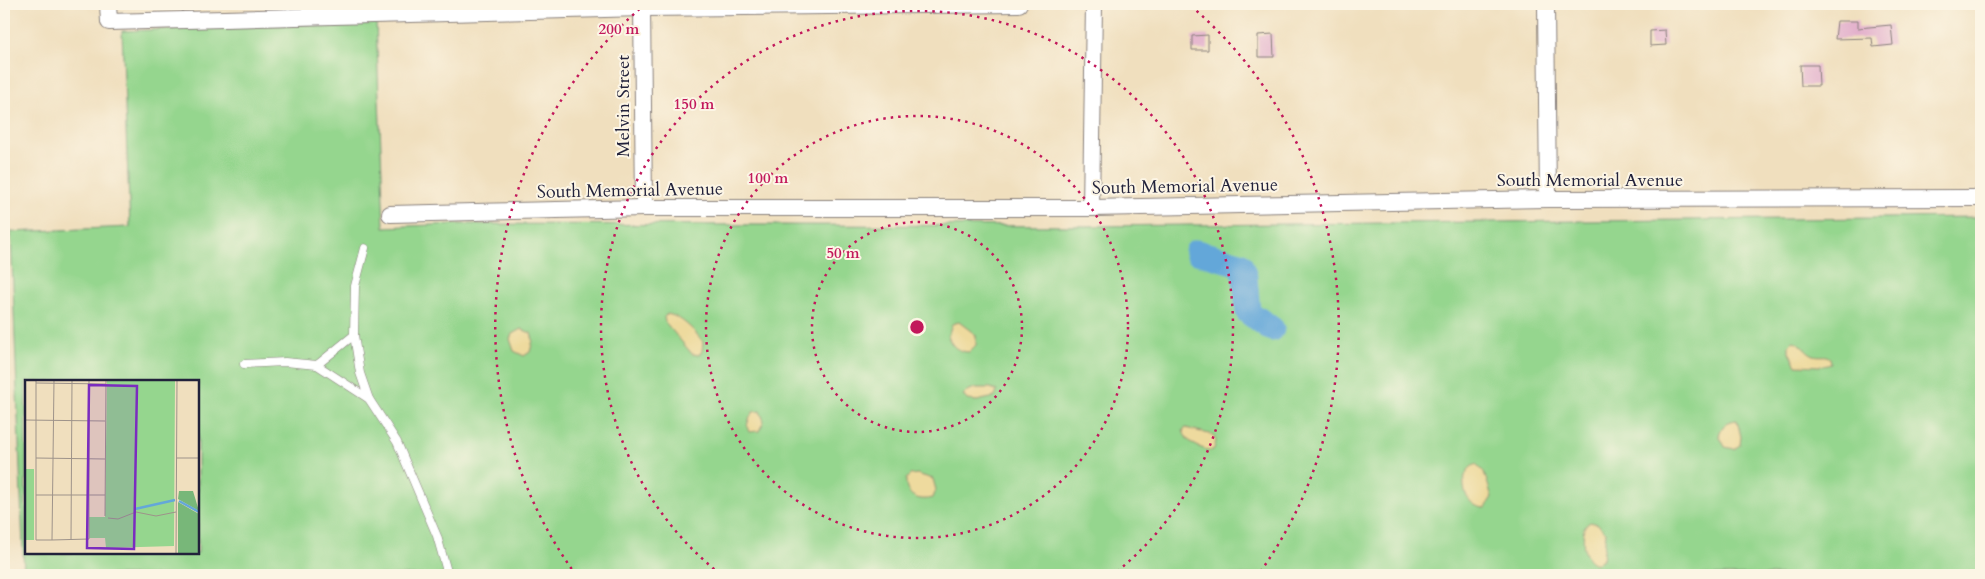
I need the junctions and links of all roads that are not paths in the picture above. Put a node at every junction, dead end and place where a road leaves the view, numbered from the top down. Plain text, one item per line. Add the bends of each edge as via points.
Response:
1 (108, 4) edge
2 (1019, 4) edge
3 (1094, 4) edge
4 (1546, 4) edge
5 (642, 6) edge
6 (1981, 198) edge
7 (1548, 200) junction
8 (644, 208) junction
9 (1091, 208) junction
10 (390, 214) dead end
11 (365, 248) dead end
12 (354, 335) junction
13 (244, 364) dead end
14 (316, 365) junction
15 (369, 399) junction
16 (448, 575) edge

1 - 5 street via 110,22
2 - 5 street
3 - 9 street
4 - 7 street
5 - 8 street, Melvin Street
6 - 7 street, South Memorial Avenue
7 - 9 street, South Memorial Avenue
8 - 9 street, South Memorial Avenue
8 - 10 street, South Memorial Avenue
11 - 12 lane via 355,286
12 - 14 lane
12 - 15 lane via 360,372
13 - 14 lane via 285,362
14 - 15 lane
15 - 16 lane via 397,442 437,536

